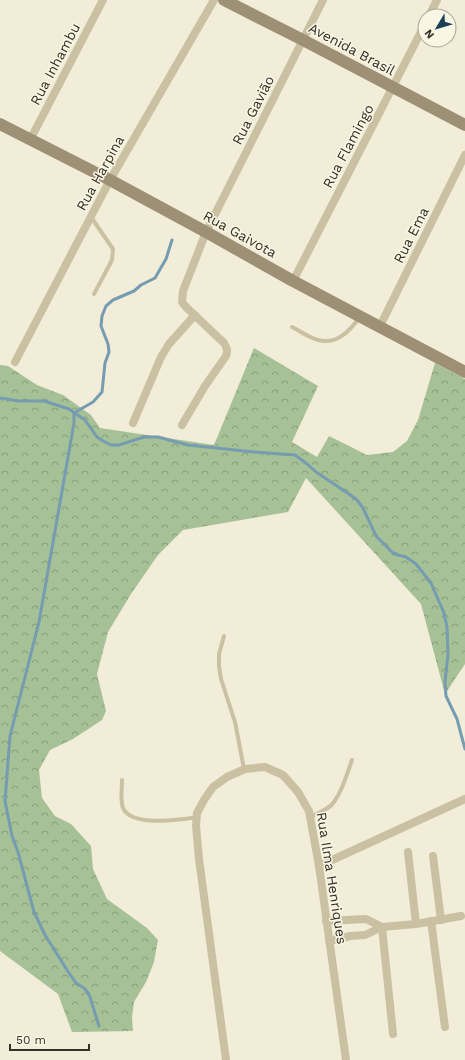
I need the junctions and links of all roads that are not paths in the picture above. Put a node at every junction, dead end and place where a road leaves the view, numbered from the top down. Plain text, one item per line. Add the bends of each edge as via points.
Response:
1 (103, 0) edge
2 (214, 0) edge
3 (224, 0) edge
4 (323, 0) edge
5 (303, 40) junction
6 (417, 40) edge
7 (393, 88) junction
8 (0, 124) edge
9 (465, 125) edge
10 (30, 140) junction
11 (465, 155) edge
12 (110, 180) junction
13 (90, 217) junction
14 (206, 232) junction
15 (293, 280) junction
16 (94, 294) dead end
17 (195, 315) junction
18 (360, 316) junction
19 (380, 326) junction
20 (292, 328) dead end
21 (15, 362) dead end
22 (465, 372) edge
23 (133, 423) dead end
24 (182, 425) dead end
25 (224, 636) dead end
26 (352, 760) dead end
27 (244, 769) junction
28 (122, 780) dead end
29 (465, 799) edge
30 (197, 817) junction
31 (310, 817) junction
32 (408, 852) dead end
33 (433, 856) dead end
34 (319, 866) junction
35 (461, 916) dead end
36 (441, 920) junction
37 (326, 921) junction
38 (431, 921) junction
39 (416, 924) junction
40 (382, 928) junction
41 (329, 940) junction
42 (445, 1027) dead end
43 (393, 1034) dead end
44 (226, 1060) edge
45 (346, 1060) edge

1 - 10 street, Rua Inhambu
2 - 12 street, Rua Harpina
3 - 5 street, Avenida Brasil
4 - 5 street, Rua Gavião
5 - 7 street, Avenida Brasil
5 - 14 street, Rua Gavião
6 - 7 street, Rua Flamingo
7 - 9 street, Avenida Brasil
7 - 15 street, Rua Flamingo
8 - 10 street, Rua Gaivota
10 - 12 street, Rua Gaivota
11 - 19 street, Rua Ema
12 - 13 street, Rua Harpina
12 - 14 street, Rua Gaivota
13 - 16 lane via 113,250 112,260
13 - 21 street, Rua Harpina
14 - 15 street, Rua Gaivota
14 - 17 street, Rua Gavião via 182,296 182,302
15 - 18 street, Rua Gaivota
17 - 23 street via 160,357
17 - 24 street, Rua Gavião via 224,343 227,352
18 - 19 street, Rua Gaivota
18 - 20 lane via 334,341 318,340
19 - 22 street, Rua Gaivota
25 - 27 lane via 219,666 235,722
26 - 31 lane via 334,802
27 - 30 street, Rua Ilma Henriques via 214,787 197,812
27 - 31 street, Rua Ilma Henriques via 265,767 283,776 298,792
28 - 30 lane via 123,809 133,817 166,821
29 - 34 street
30 - 44 street, Rua Ilma Henriques via 199,859
31 - 34 street, Rua Ilma Henriques
32 - 39 street
33 - 36 street
34 - 37 street, Rua Ilma Henriques
35 - 36 street
36 - 38 street
37 - 40 street via 366,919
37 - 41 street, Rua Ilma Henriques
38 - 39 street
38 - 42 street
39 - 40 street
40 - 41 street via 365,935
40 - 43 street
41 - 45 street, Rua Ilma Henriques

